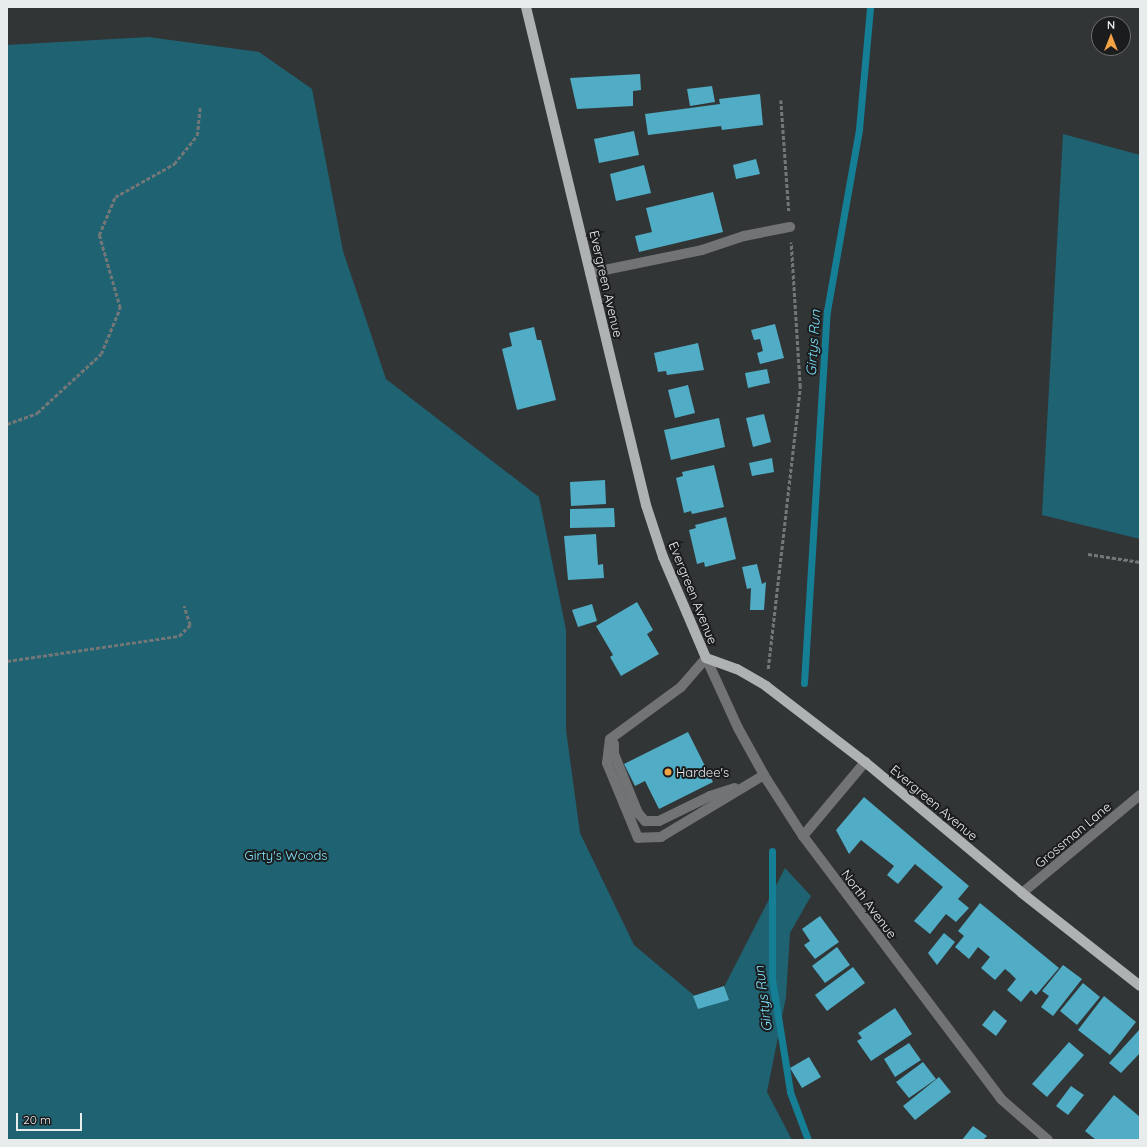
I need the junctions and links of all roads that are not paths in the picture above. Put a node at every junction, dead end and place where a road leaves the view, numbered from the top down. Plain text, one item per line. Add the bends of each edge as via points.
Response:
1 (526, 7) edge
2 (790, 227) road end
3 (590, 273) junction
4 (706, 658) junction
5 (615, 736) junction
6 (865, 762) junction
7 (764, 775) junction
8 (751, 783) junction
9 (1140, 795) edge
10 (803, 836) junction
11 (1022, 893) junction
12 (1140, 986) edge
13 (1048, 1140) edge

1 - 3 main road, Evergreen Avenue
2 - 3 street via 673,256
3 - 4 main road, Evergreen Avenue via 646,506 663,557
4 - 5 street via 681,687
4 - 6 main road, Evergreen Avenue via 737,669 766,686
4 - 7 street, North Avenue via 738,728
5 - 8 street via 614,754 638,813 645,820 659,821 710,796
5 - 8 street via 610,739 607,763 638,838 661,837
6 - 10 street
6 - 11 main road, Evergreen Avenue
7 - 8 street
7 - 10 street, North Avenue
9 - 11 street, Grossman Lane
10 - 13 street, North Avenue via 1001,1099
11 - 12 main road, Evergreen Avenue

